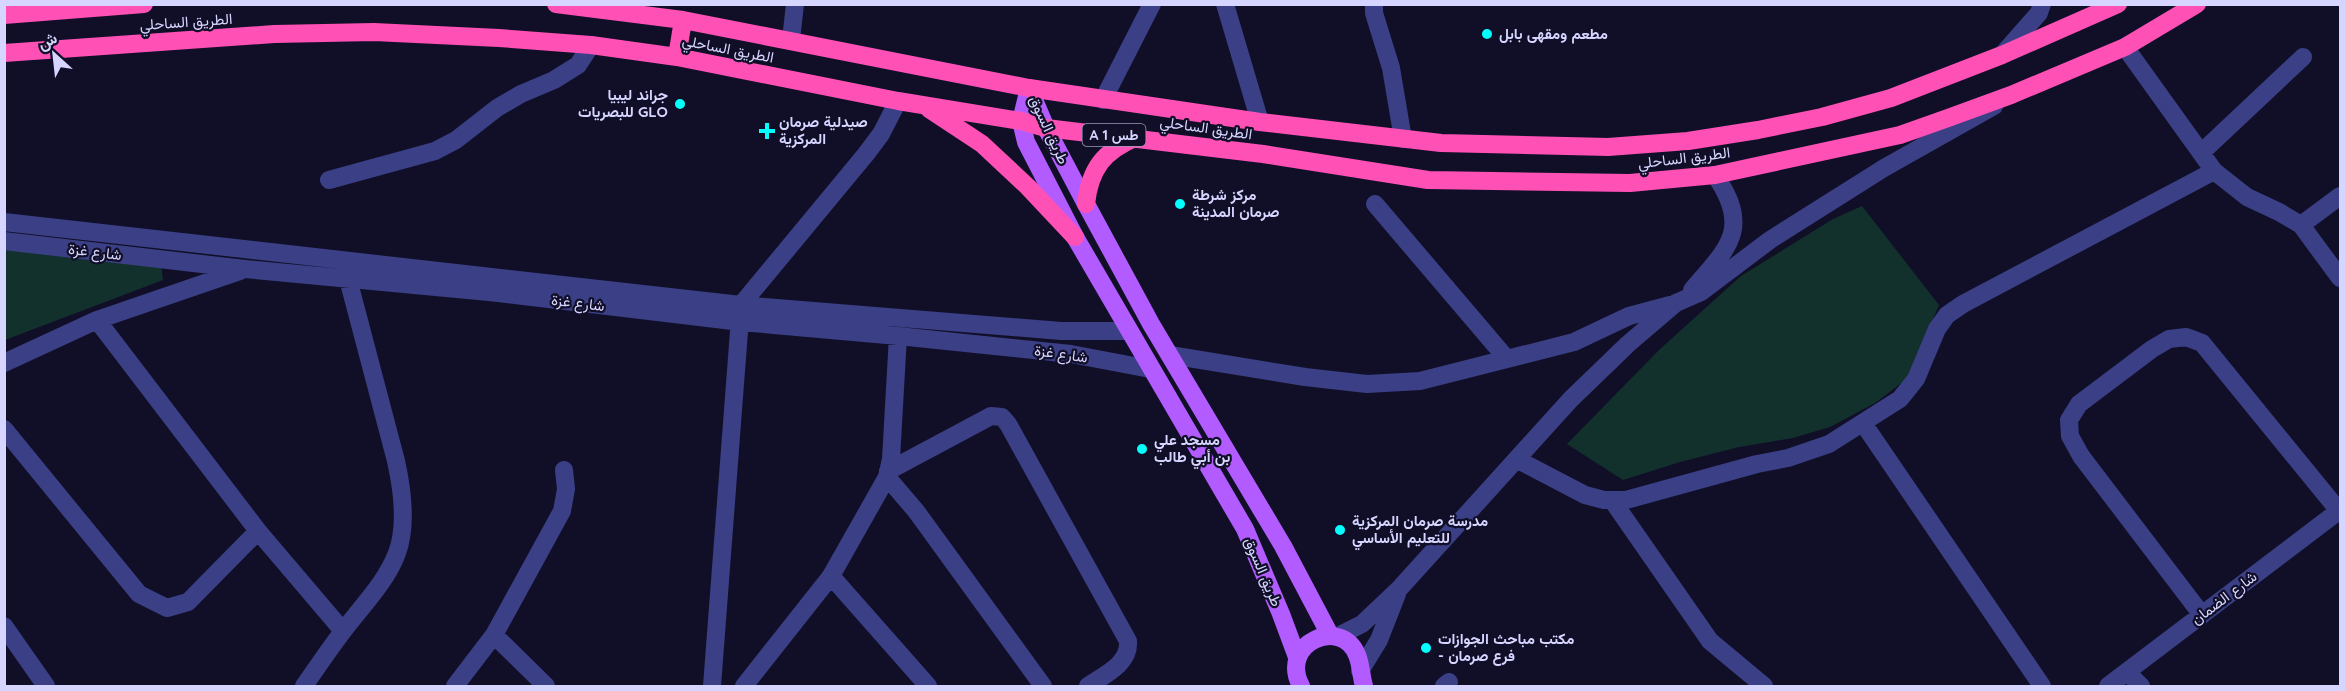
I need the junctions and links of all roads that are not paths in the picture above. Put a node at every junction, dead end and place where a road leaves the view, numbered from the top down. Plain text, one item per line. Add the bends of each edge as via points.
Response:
1 (144, 4) edge
2 (556, 4) edge
3 (795, 4) edge
4 (1152, 4) edge
5 (1225, 4) edge
6 (1374, 4) edge
7 (2042, 4) edge
8 (2197, 4) edge
9 (2116, 5) edge
10 (4, 15) edge
11 (683, 20) junction
12 (791, 40) junction
13 (591, 45) junction
14 (2125, 47) junction
15 (4, 53) edge
16 (2002, 55) junction
17 (677, 57) junction
18 (2303, 57) dead end
19 (1029, 88) junction
20 (2011, 95) junction
21 (1103, 100) junction
22 (898, 101) junction
23 (925, 106) junction
24 (1021, 121) junction
25 (1260, 122) junction
26 (1046, 128) junction
27 (1137, 137) junction
28 (1403, 139) junction
29 (2202, 152) junction
30 (2214, 171) junction
31 (1715, 175) junction
32 (329, 180) dead end
33 (2340, 196) edge
34 (1086, 204) junction
35 (1375, 204) dead end
36 (4, 222) edge
37 (2301, 225) junction
38 (1075, 237) junction
39 (4, 242) edge
40 (260, 250) junction
41 (245, 269) junction
42 (2340, 278) edge
43 (348, 279) junction
44 (1680, 301) junction
45 (741, 314) junction
46 (97, 320) junction
47 (1151, 324) junction
48 (1128, 331) junction
49 (898, 336) junction
50 (1170, 356) junction
51 (1507, 359) junction
52 (4, 363) edge
53 (1150, 369) junction
54 (1863, 423) junction
55 (4, 429) edge
56 (1518, 460) junction
57 (564, 470) dead end
58 (887, 474) junction
59 (1612, 500) junction
60 (2340, 510) edge
61 (258, 531) junction
62 (831, 576) junction
63 (1399, 589) junction
64 (2202, 615) junction
65 (4, 626) edge
66 (343, 631) junction
67 (494, 635) junction
68 (1333, 636) junction
69 (1297, 657) junction
70 (2127, 672) junction
71 (1359, 681) edge
72 (1300, 686) edge
73 (46, 687) edge
74 (304, 687) edge
75 (455, 687) edge
76 (546, 687) edge
77 (712, 687) edge
78 (744, 687) edge
79 (928, 687) edge
80 (1043, 687) edge
81 (1088, 687) edge
82 (1764, 687) edge
83 (2042, 687) edge
84 (2108, 687) edge
85 (2141, 687) edge

1 - 10 highway, الطريق الساحلي
2 - 11 highway, الطريق الساحلي / A 1 طس
3 - 12 street
4 - 21 street
5 - 25 street
6 - 28 street via 1391,68
7 - 16 street via 2039,13
8 - 14 highway, الطريق الساحلي / A 1 طس
9 - 16 highway, الطريق الساحلي / A 1 طس
11 - 12 highway, الطريق الساحلي / A 1 طس
11 - 17 highway
12 - 19 highway, الطريق الساحلي / A 1 طس
13 - 15 highway, الطريق الساحلي / A 1 طس via 374,32 274,34
13 - 17 highway, الطريق الساحلي / A 1 طس
13 - 32 street via 578,65 520,94 435,151
14 - 20 highway, الطريق الساحلي / A 1 طس
14 - 29 street
16 - 28 highway, الطريق الساحلي / A 1 طس via 1891,98 1758,130 1688,141 1608,147
17 - 22 highway, الطريق الساحلي / A 1 طس
18 - 29 street
19 - 21 highway, الطريق الساحلي / A 1 طس
19 - 24 main road, طريق السوق
19 - 26 main road, طريق السوق
20 - 31 highway, الطريق الساحلي / A 1 طس via 1900,135
20 - 44 street via 1884,168 1770,240 1701,292
21 - 25 highway, الطريق الساحلي / A 1 طس
22 - 23 highway, الطريق الساحلي / A 1 طس
22 - 45 street via 881,134
23 - 24 highway, الطريق الساحلي / A 1 طس
23 - 38 highway via 982,144
24 - 26 highway, الطريق الساحلي / A 1 طس
24 - 38 main road, طريق السوق via 1026,142
25 - 28 highway, الطريق الساحلي / A 1 طس
26 - 27 highway, الطريق الساحلي / A 1 طس
26 - 34 main road, طريق السوق
27 - 31 highway, الطريق الساحلي / A 1 طس via 1428,180 1630,183
27 - 34 highway via 1106,155 1088,186
29 - 30 street
30 - 37 street via 2247,196
30 - 54 street via 1947,315 1916,379 1900,399
31 - 44 street via 1735,225 1732,238
33 - 37 street
34 - 47 main road, طريق السوق
35 - 51 street
36 - 40 street, شارع غزة
37 - 42 street
38 - 48 main road, طريق السوق
39 - 41 street, شارع غزة
40 - 41 street
40 - 45 street, شارع غزة
41 - 43 street, شارع غزة
41 - 46 street
43 - 45 street, شارع غزة
43 - 66 street via 398,472 402,511 398,550 389,571
44 - 51 street via 1629,316 1574,342
44 - 56 street via 1628,344
45 - 48 street, شارع غزة
45 - 49 street, شارع غزة
45 - 77 street
46 - 52 street
46 - 61 street
47 - 48 main road
47 - 50 main road, طريق السوق
48 - 53 main road, طريق السوق
49 - 53 street, شارع غزة via 1071,354
49 - 58 street
50 - 51 street via 1367,384 1420,381
50 - 68 main road, طريق السوق
53 - 69 main road, طريق السوق via 1245,529
54 - 59 street via 1829,444 1788,458 1626,500
54 - 83 street
55 - 61 street via 139,594 166,608 188,602
56 - 59 street via 1585,495
56 - 63 street
57 - 67 street via 562,511
58 - 62 street
58 - 80 street
58 - 81 street via 991,416 1002,417 1128,641 1122,661
59 - 82 street via 1710,641
60 - 64 street, شارع الضمان
60 - 64 street via 2202,343 2186,337 2169,339 2079,404 2070,420 2070,436 2081,456
61 - 66 street
62 - 78 street
62 - 79 street
63 - 68 street via 1362,624
63 - 71 street
64 - 70 street, شارع الضمان
65 - 73 street
66 - 74 street
67 - 75 street
67 - 76 street
68 - 69 main road via 1310,641
68 - 71 main road via 1357,654
69 - 72 main road, طريق السوق via 1295,672
70 - 84 street, شارع الضمان
70 - 85 street

